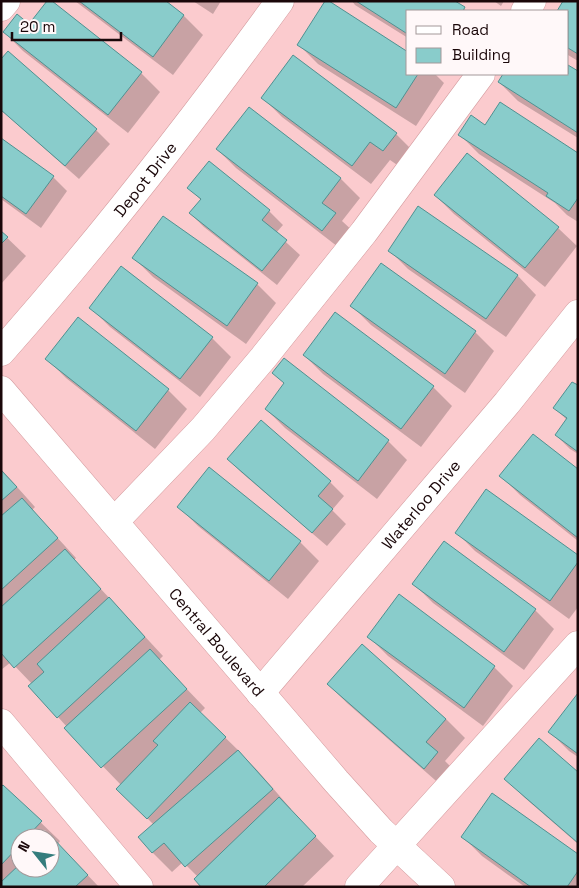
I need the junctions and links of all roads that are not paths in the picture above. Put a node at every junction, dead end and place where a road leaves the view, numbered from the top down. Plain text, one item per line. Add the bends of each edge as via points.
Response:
1 (6, 1) edge
2 (280, 1) edge
3 (1, 7) edge
4 (480, 75) edge
5 (578, 314) edge
6 (1, 352) edge
7 (1, 390) edge
8 (114, 522) junction
9 (578, 645) edge
10 (260, 692) junction
11 (1, 723) edge
12 (397, 846) junction
13 (139, 887) edge
14 (359, 887) edge
15 (441, 887) edge

1 - 3 street
2 - 6 street, Depot Drive via 185,129
4 - 8 street via 364,232 263,358 203,429
5 - 10 street, Waterloo Drive via 507,403
7 - 8 street, Central Boulevard
8 - 10 street, Central Boulevard
9 - 12 street
10 - 12 street, Central Boulevard
11 - 13 street
12 - 14 street
12 - 15 street, Central Boulevard

